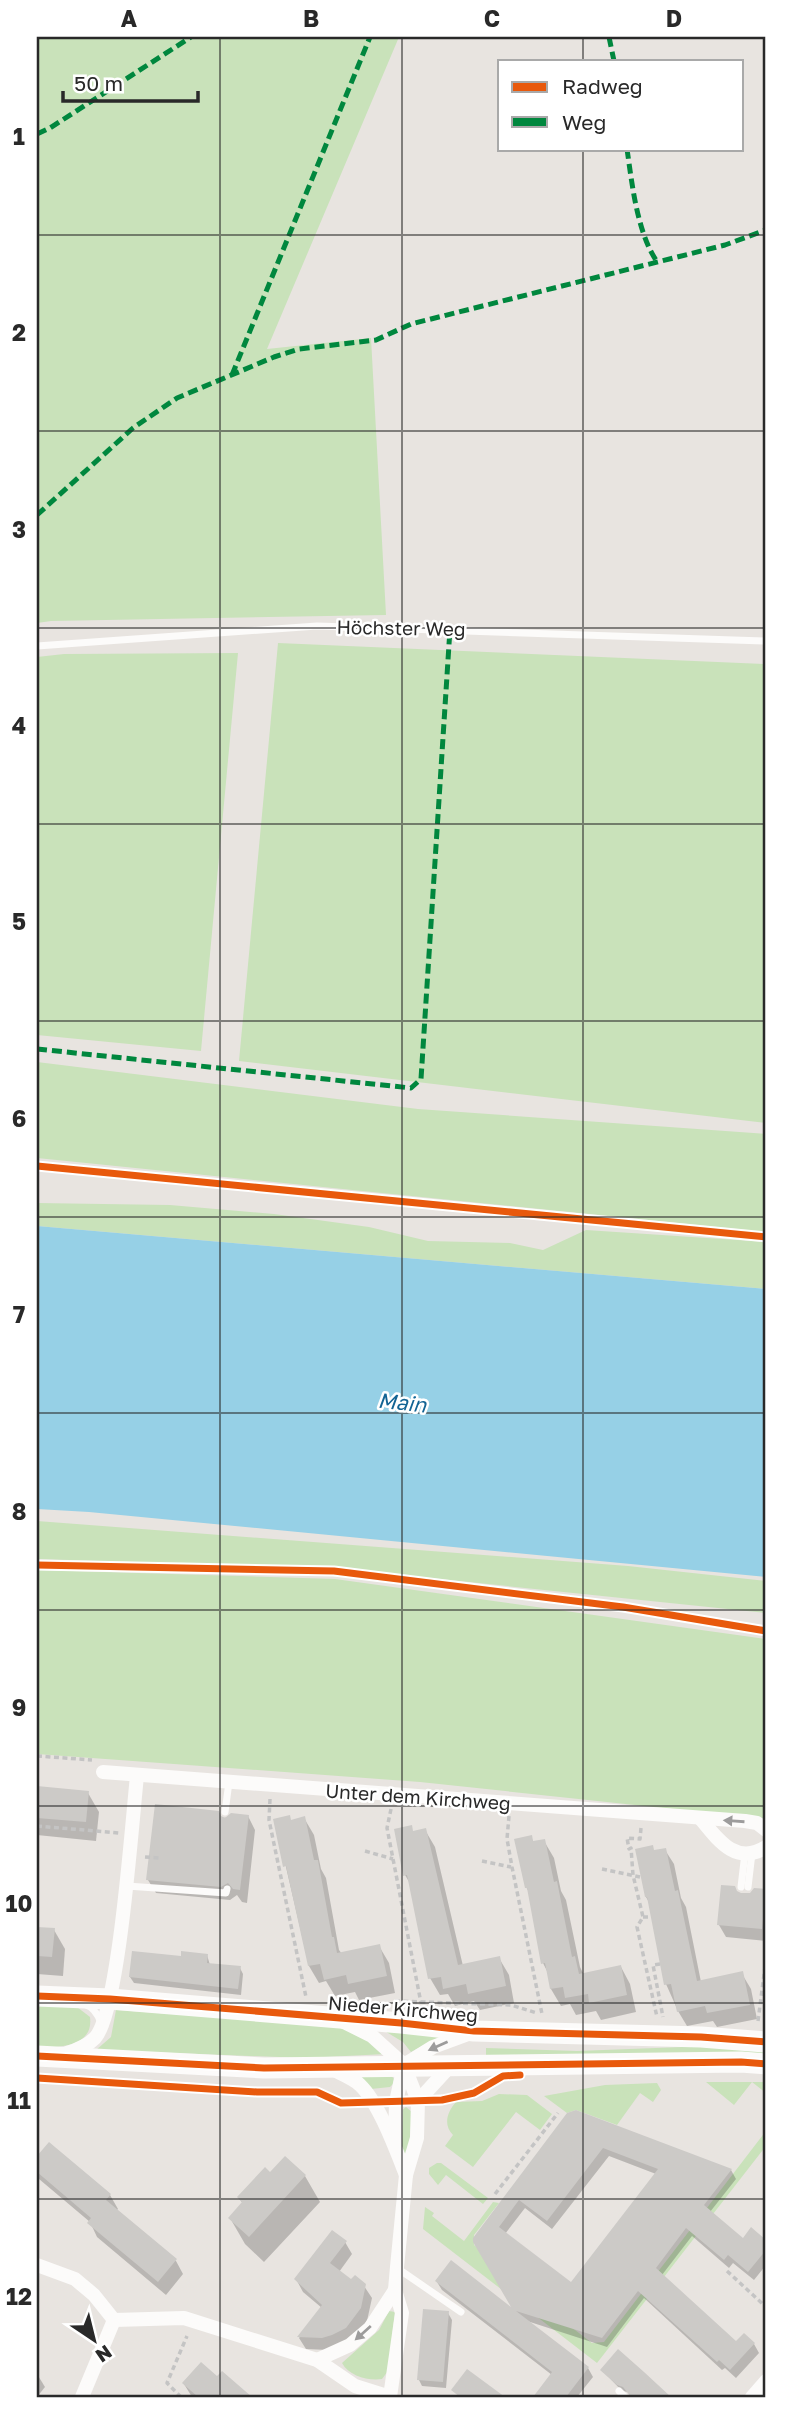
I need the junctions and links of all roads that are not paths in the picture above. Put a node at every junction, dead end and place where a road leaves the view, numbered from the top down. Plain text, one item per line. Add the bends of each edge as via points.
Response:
1 (766, 641) edge
2 (37, 646) edge
3 (103, 1772) road end
4 (136, 1776) junction
5 (229, 1782) junction
6 (225, 1812) dead end
7 (700, 1818) junction
8 (766, 1830) edge
9 (755, 1850) edge
10 (126, 1886) junction
11 (744, 1887) dead end
12 (227, 1889) dead end
13 (37, 1996) edge
14 (68, 1998) junction
15 (110, 2000) junction
16 (336, 2019) junction
17 (102, 2027) junction
18 (474, 2031) junction
19 (766, 2042) edge
20 (700, 2050) junction
21 (46, 2057) edge
22 (452, 2064) junction
23 (766, 2064) edge
24 (404, 2065) junction
25 (326, 2066) junction
26 (418, 2101) junction
27 (395, 2145) junction
28 (406, 2175) junction
29 (37, 2265) edge
30 (397, 2267) junction
31 (395, 2290) junction
32 (461, 2312) dead end
33 (114, 2320) junction
34 (317, 2360) junction
35 (766, 2381) edge
36 (82, 2397) edge
37 (390, 2397) edge
38 (752, 2397) edge

1 - 2 lane, Höchster Weg via 317,626
3 - 4 street, Unter dem Kirchweg
4 - 5 street, Unter dem Kirchweg
4 - 10 street
5 - 6 lane
5 - 7 street, Unter dem Kirchweg
8 -> 7 street, Unter dem Kirchweg via 757,1823
7 - 9 street via 723,1846
9 - 11 lane
10 - 12 lane via 226,1893
10 - 15 street
13 - 14 main road, Nieder Kirchweg
14 - 15 main road, Nieder Kirchweg
14 - 17 lane, Nieder Kirchweg via 90,2006
15 - 16 main road, Nieder Kirchweg
15 - 17 street
16 - 18 main road, Nieder Kirchweg
16 - 24 street via 372,2036
17 - 21 street, Nieder Kirchweg via 95,2039 80,2049
18 - 20 main road, Nieder Kirchweg
18 -> 24 street via 433,2047
19 - 20 main road, Nieder Kirchweg
20 - 22 main road, Nieder Kirchweg via 522,2067
20 - 23 main road, Nieder Kirchweg
21 - 25 main road, Nieder Kirchweg via 264,2068
22 - 24 main road, Nieder Kirchweg
22 - 26 street
24 - 25 main road, Nieder Kirchweg
24 - 26 street
24 - 27 street via 396,2102
25 - 27 street via 359,2084
26 - 28 street via 417,2138
27 - 28 street
28 - 30 street
29 - 33 street via 75,2279
30 - 31 street
30 - 32 lane
31 -> 34 street via 370,2328 350,2345
31 - 37 street via 402,2313
33 - 34 street via 184,2318
33 - 36 street
34 - 37 street via 355,2386
35 - 38 street

